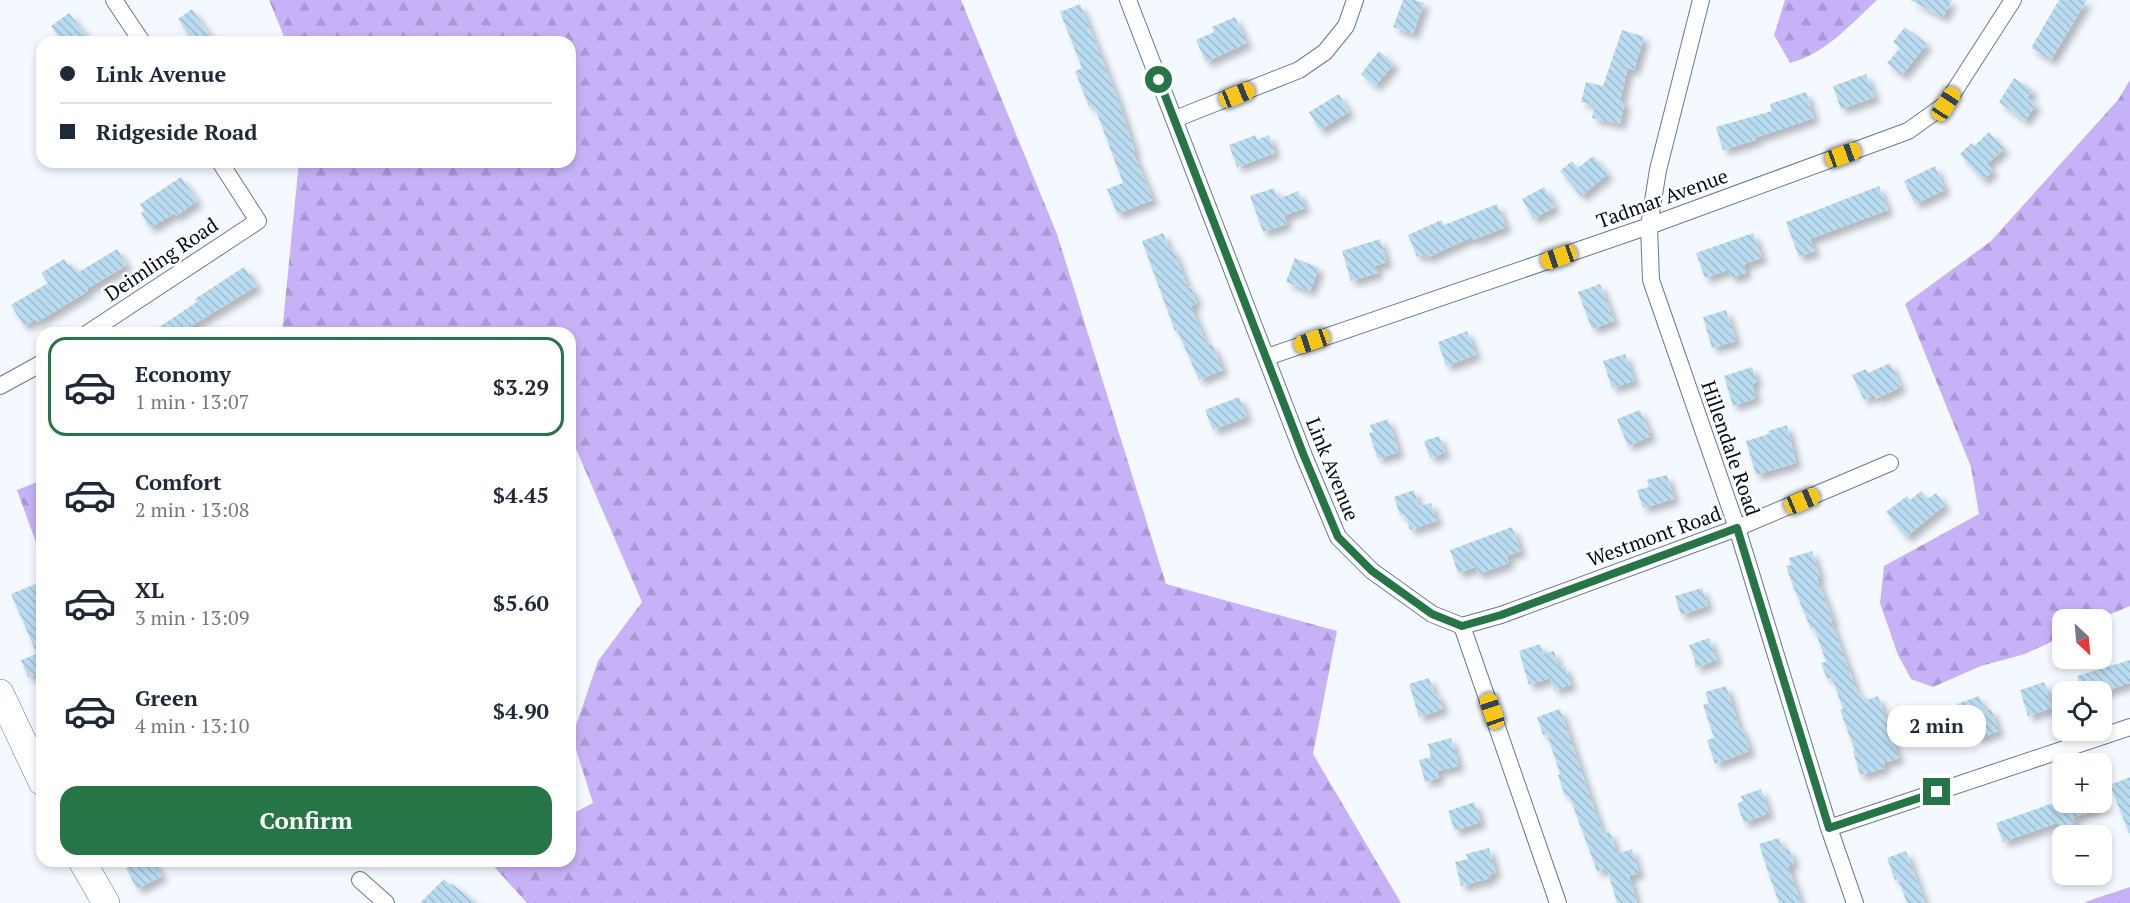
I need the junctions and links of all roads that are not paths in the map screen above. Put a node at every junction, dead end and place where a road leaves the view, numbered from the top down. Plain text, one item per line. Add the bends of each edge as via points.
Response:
1 (114, 0) edge
2 (1128, 0) edge
3 (1355, 0) edge
4 (1701, 0) edge
5 (2013, 0) edge
6 (138, 36) edge
7 (1175, 119) junction
8 (224, 168) edge
9 (1648, 226) junction
10 (97, 327) edge
11 (1267, 357) junction
12 (36, 366) edge
13 (0, 386) edge
14 (1890, 463) dead end
15 (1737, 528) junction
16 (1462, 626) junction
17 (0, 693) edge
18 (2130, 727) edge
19 (36, 769) edge
20 (1829, 828) junction
21 (85, 867) edge
22 (360, 880) dead end
23 (106, 903) edge
24 (386, 903) edge
25 (1558, 903) edge
26 (1855, 903) edge

1 - 6 street
2 - 7 street, Link Avenue
3 - 7 street via 1346,26 1325,52 1299,70
4 - 9 street, Hillendale Road via 1658,170
5 - 9 street, Tadmar Avenue via 1946,104 1908,131
7 - 11 street, Link Avenue
8 - 10 street, Deimling Road via 258,220
9 - 11 street, Tadmar Avenue
9 - 15 street, Hillendale Road via 1651,280
11 - 16 street, Link Avenue via 1338,537 1372,571 1406,596 1432,614
12 - 13 street
14 - 15 street, Westmont Road
15 - 16 street, Westmont Road
15 - 20 street, Hillendale Road
16 - 25 street
17 - 19 main road
18 - 20 street
20 - 26 street, Hillendale Road
21 - 23 main road
22 - 24 street

